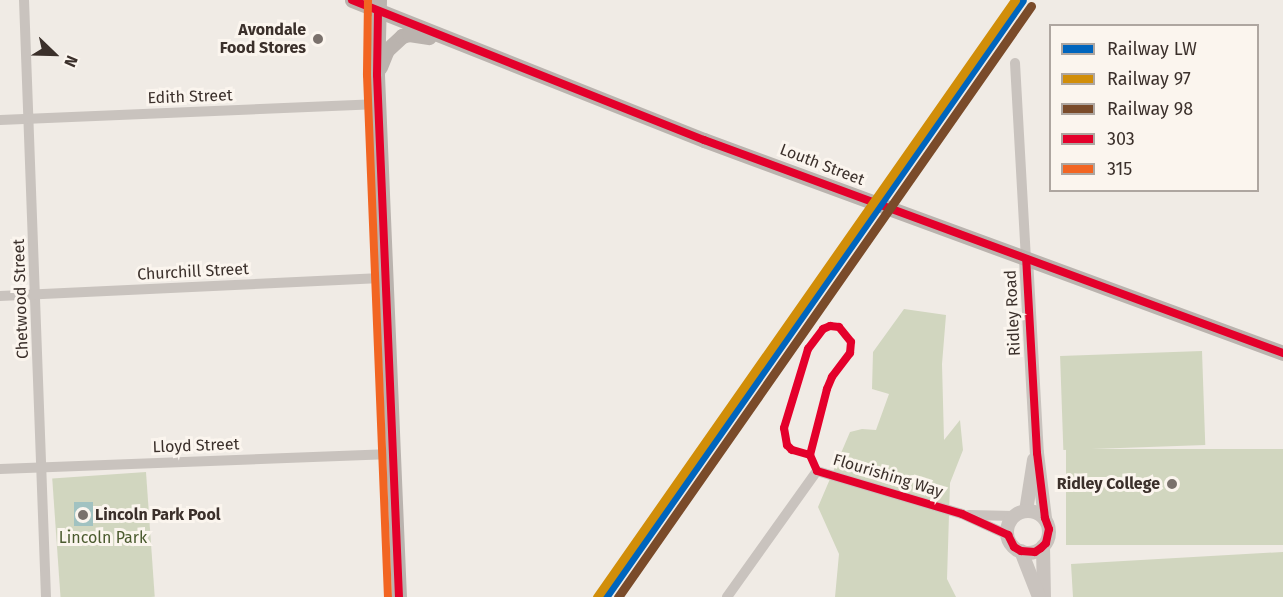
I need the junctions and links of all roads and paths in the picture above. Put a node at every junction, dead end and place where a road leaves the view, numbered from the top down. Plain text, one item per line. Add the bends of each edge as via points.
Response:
1 (24, 0) edge
2 (352, 0) edge
3 (379, 6) edge
4 (455, 41) junction
5 (1015, 63) dead end
6 (377, 75) junction
7 (380, 104) junction
8 (28, 118) junction
9 (0, 120) edge
10 (1026, 259) junction
11 (387, 278) junction
12 (36, 294) junction
13 (0, 296) edge
14 (1283, 354) edge
15 (1037, 453) junction
16 (392, 454) junction
17 (42, 467) junction
18 (0, 469) edge
19 (962, 514) junction
20 (1020, 514) junction
21 (1045, 518) junction
22 (1008, 535) junction
23 (1043, 546) junction
24 (1021, 551) junction
25 (46, 597) edge
26 (399, 597) edge
27 (727, 597) edge
28 (1039, 597) edge
29 (1044, 597) edge

1 - 8 street, Chetwood Street
2 - 3 main road, Louth Street
3 - 4 main road, Louth Street
3 - 6 main road
4 - 6 main road via 402,36 387,50
4 - 10 main road, Louth Street via 715,144
5 - 10 street, Ridley Road
6 - 7 main road
7 - 8 street, Edith Street
7 - 11 main road
8 - 9 street, Edith Street
8 - 12 street, Chetwood Street
10 - 14 main road, Louth Street
10 - 15 street, Ridley Road
11 - 12 street, Churchill Street
11 - 16 main road
12 - 13 street, Churchill Street
12 - 17 street, Chetwood Street
15 - 20 street, Ridley Road
15 - 21 street, Ridley Road
16 - 17 street, Lloyd Street
16 - 26 main road
17 - 18 street, Lloyd Street
17 - 25 street, Chetwood Street
19 - 20 street, Flourishing Way
19 - 22 street, Flourishing Way
19 - 27 street, Flourishing Way via 817,471
20 - 21 street via 1032,511
20 - 22 street via 1008,528
21 - 23 street via 1048,536
22 - 24 street
23 - 24 street via 1035,552
23 - 29 street
24 - 28 street

